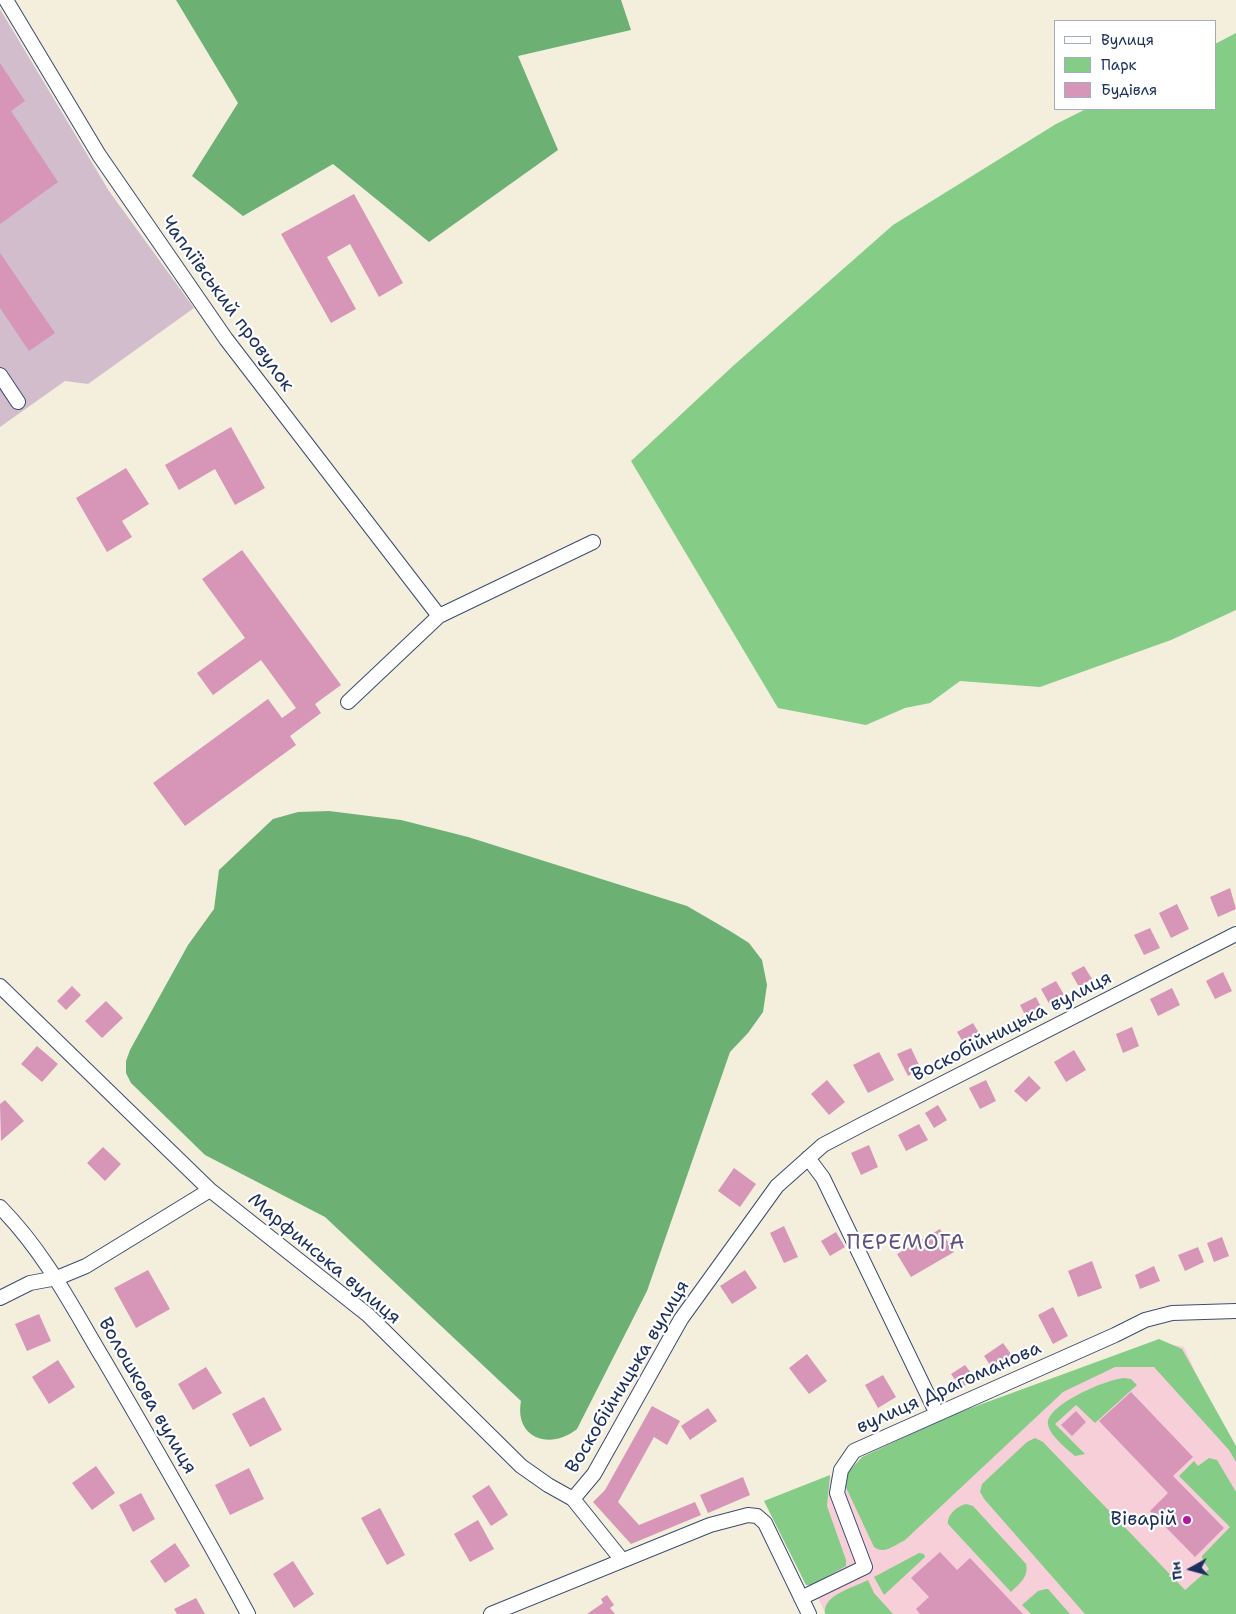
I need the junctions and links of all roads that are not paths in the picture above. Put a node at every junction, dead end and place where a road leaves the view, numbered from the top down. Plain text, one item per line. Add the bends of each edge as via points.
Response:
1 (6, 0) edge
2 (0, 374) edge
3 (18, 402) dead end
4 (593, 542) dead end
5 (438, 616) junction
6 (348, 702) dead end
7 (1236, 934) edge
8 (0, 986) edge
9 (808, 1158) junction
10 (210, 1190) junction
11 (0, 1207) edge
12 (57, 1278) junction
13 (0, 1298) edge
14 (1236, 1311) edge
15 (937, 1414) junction
16 (573, 1499) junction
17 (622, 1560) junction
18 (801, 1598) junction
19 (248, 1614) edge
20 (491, 1614) edge
21 (809, 1614) edge

1 - 5 street, Чапліївський провулок via 99,155 226,339
2 - 3 street
4 - 5 street
5 - 6 street
7 - 9 street, Воскобійницька вулиця via 863,1124 823,1145
8 - 10 street, Марфинська вулиця
9 - 15 street via 823,1178
9 - 16 street, Воскобійницька вулиця via 777,1186 681,1319 594,1474
10 - 12 street via 86,1266
10 - 16 street, Марфинська вулиця via 368,1315 521,1466
11 - 12 street, Волошкова вулиця via 25,1233
12 - 13 street via 30,1283
12 - 19 street, Волошкова вулиця via 185,1497
14 - 15 street, вулиця Драгоманова via 1172,1313 1145,1320
15 - 18 street, вулиця Драгоманова via 854,1451 849,1457 838,1477 837,1493 865,1566
16 - 17 street, Марфинська вулиця
17 - 18 street via 710,1525 753,1515 765,1523
17 - 20 street
18 - 21 street

